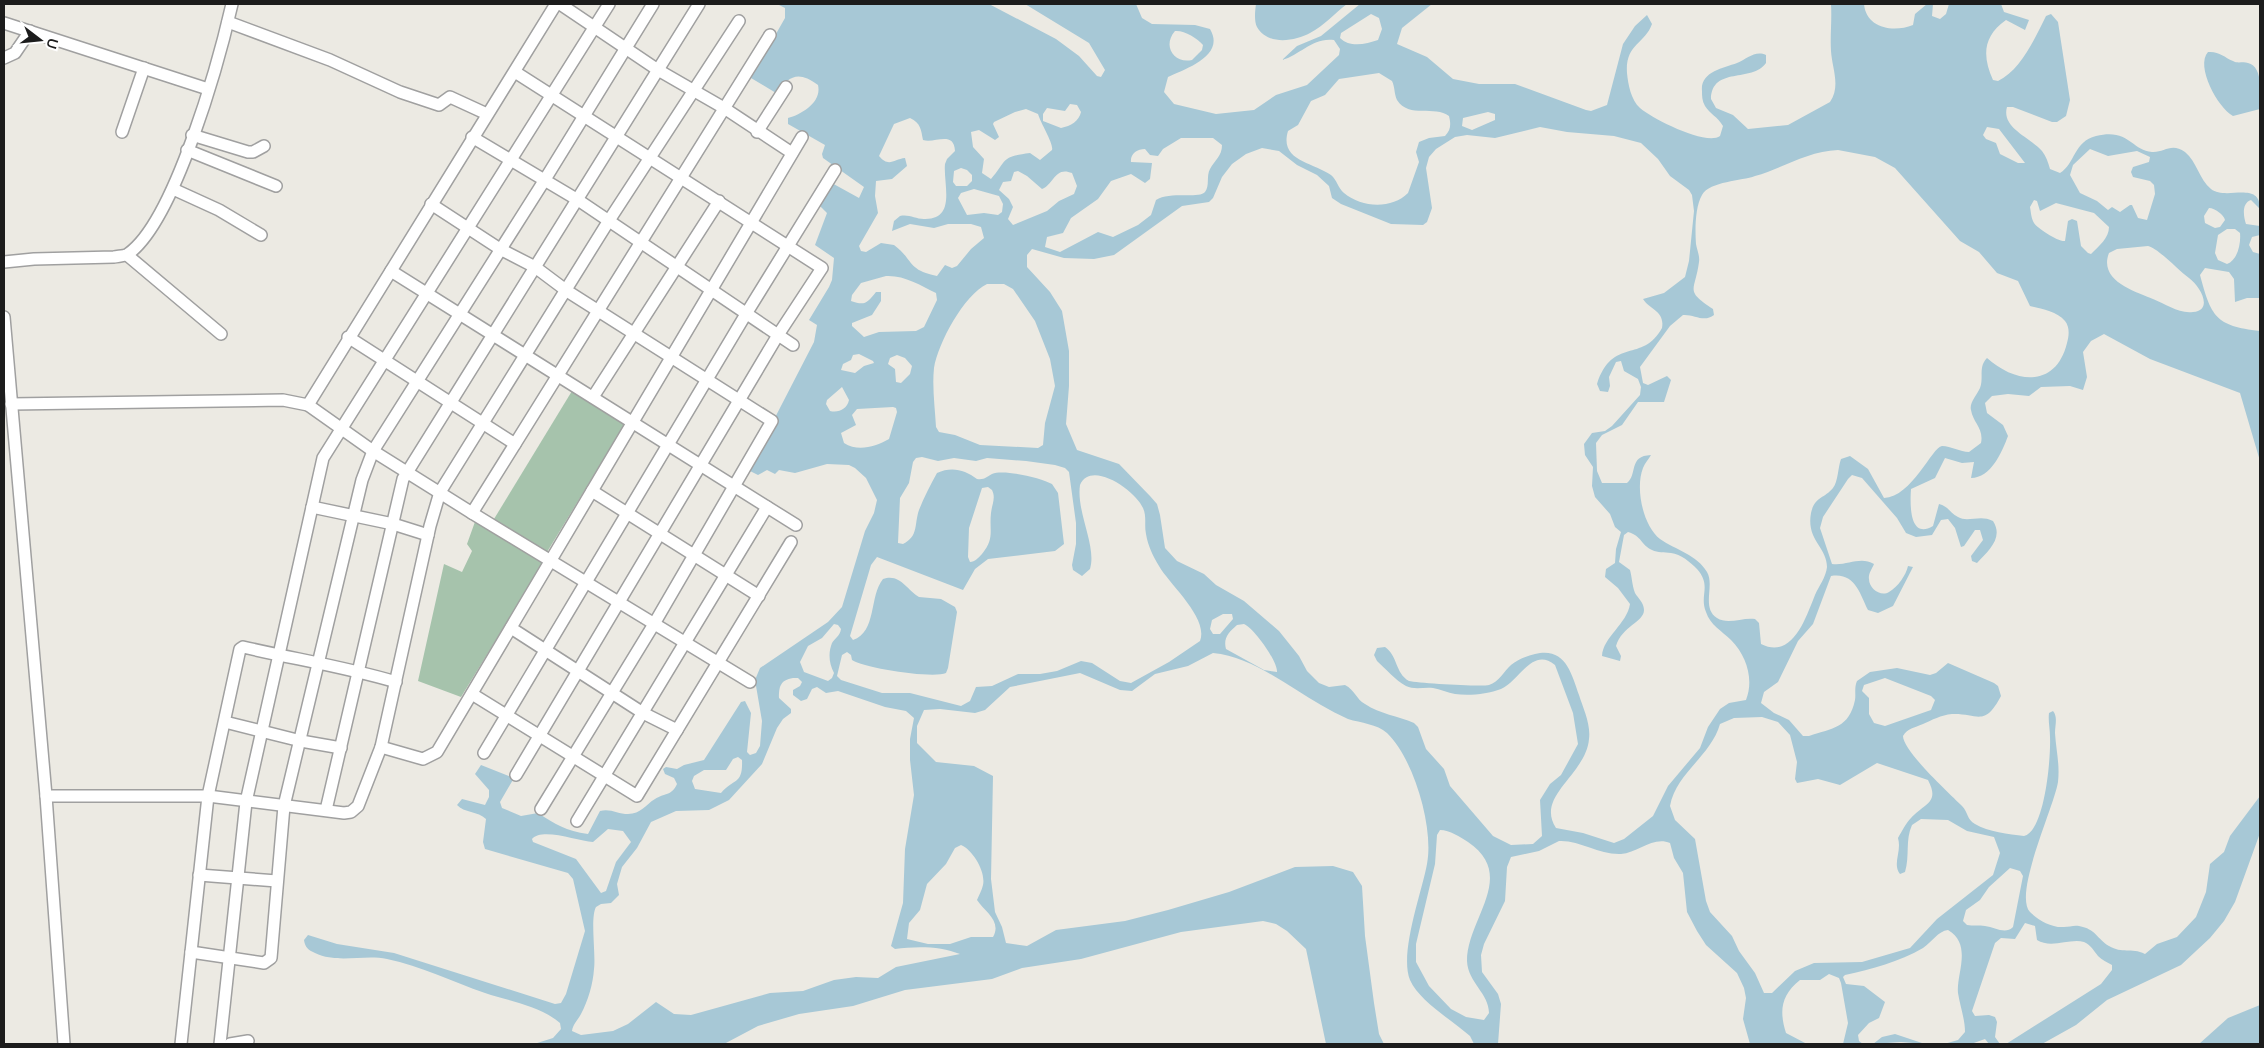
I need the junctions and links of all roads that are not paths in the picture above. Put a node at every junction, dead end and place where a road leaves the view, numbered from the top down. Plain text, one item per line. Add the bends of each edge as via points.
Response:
1 (232, 4) edge
2 (558, 4) edge
3 (609, 4) edge
4 (653, 4) edge
5 (699, 4) edge
6 (739, 21) dead end
7 (228, 22) junction
8 (4, 23) edge
9 (594, 26) junction
10 (30, 32) junction
11 (770, 35) dead end
12 (626, 47) junction
13 (4, 58) edge
14 (144, 68) junction
15 (658, 70) junction
16 (514, 72) junction
17 (786, 87) dead end
18 (208, 89) junction
19 (693, 93) junction
20 (552, 94) junction
21 (724, 108) junction
22 (487, 114) junction
23 (585, 116) junction
24 (122, 132) dead end
25 (757, 132) junction
26 (192, 135) junction
27 (618, 136) junction
28 (472, 137) junction
29 (802, 137) dead end
30 (264, 146) dead end
31 (187, 150) junction
32 (792, 153) junction
33 (650, 157) junction
34 (510, 162) junction
35 (835, 170) dead end
36 (682, 177) junction
37 (544, 181) junction
38 (276, 186) dead end
39 (173, 189) junction
40 (578, 200) junction
41 (719, 201) junction
42 (431, 204) junction
43 (608, 222) junction
44 (751, 222) junction
45 (468, 228) junction
46 (261, 235) dead end
47 (640, 244) junction
48 (789, 246) junction
49 (500, 248) junction
50 (127, 255) junction
51 (4, 262) edge
52 (535, 267) junction
53 (677, 268) junction
54 (391, 270) junction
55 (710, 290) junction
56 (567, 291) junction
57 (427, 293) junction
58 (598, 311) junction
59 (459, 313) junction
60 (746, 314) junction
61 (4, 317) edge
62 (221, 334) dead end
63 (634, 334) junction
64 (778, 335) junction
65 (492, 336) junction
66 (348, 337) junction
67 (793, 345) dead end
68 (525, 355) junction
69 (671, 357) junction
70 (385, 361) junction
71 (557, 375) junction
72 (417, 380) junction
73 (708, 382) junction
74 (593, 397) junction
75 (452, 402) junction
76 (740, 402) junction
77 (11, 404) junction
78 (308, 405) junction
79 (632, 422) junction
80 (484, 423) junction
81 (341, 428) junction
82 (515, 444) junction
83 (669, 445) junction
84 (373, 451) junction
85 (702, 466) junction
86 (408, 472) junction
87 (734, 487) junction
88 (592, 491) junction
89 (440, 492) junction
90 (767, 507) junction
91 (312, 508) junction
92 (472, 513) junction
93 (628, 514) junction
94 (353, 517) junction
95 (393, 524) junction
96 (796, 525) dead end
97 (660, 534) junction
98 (428, 535) junction
99 (791, 542) dead end
100 (694, 555) junction
101 (550, 561) junction
102 (726, 575) junction
103 (587, 584) junction
104 (759, 596) junction
105 (619, 603) junction
106 (654, 624) junction
107 (511, 628) junction
108 (685, 642) junction
109 (546, 650) junction
110 (280, 656) junction
111 (718, 662) junction
112 (319, 665) junction
113 (358, 671) junction
114 (579, 672) junction
115 (396, 682) junction
116 (750, 682) dead end
117 (612, 692) junction
118 (472, 694) junction
119 (643, 713) junction
120 (507, 716) junction
121 (225, 722) junction
122 (677, 730) junction
123 (262, 732) junction
124 (540, 736) junction
125 (301, 741) junction
126 (341, 748) junction
127 (381, 748) junction
128 (484, 754) dead end
129 (573, 756) junction
130 (516, 776) dead end
131 (604, 776) junction
132 (46, 796) junction
133 (208, 796) junction
134 (246, 802) junction
135 (284, 806) junction
136 (541, 809) dead end
137 (326, 810) junction
138 (577, 821) dead end
139 (199, 875) junction
140 (237, 879) junction
141 (277, 881) junction
142 (191, 952) junction
143 (229, 958) junction
144 (248, 1041) dead end
145 (64, 1044) edge
146 (181, 1044) edge
147 (220, 1044) edge
148 (230, 1044) edge

1 - 7 street
2 - 9 street
2 - 16 street
3 - 9 street
4 - 12 street
5 - 15 street
6 - 19 street
7 - 18 street
7 - 22 street via 439,106 450,97
8 - 10 street
9 - 12 street
9 - 20 street
10 - 13 street via 15,52
10 - 14 street
11 - 21 street
12 - 15 street
12 - 23 street
14 - 18 street
14 - 24 street
15 - 19 street
15 - 27 street
16 - 20 street
16 - 22 street
17 - 25 street
18 - 26 street
19 - 21 street
19 - 33 street
20 - 23 street
20 - 34 street
21 - 25 street
21 - 36 street
22 - 28 street
23 - 27 street
23 - 37 street
25 - 32 street
26 - 30 street via 248,152
26 - 31 street
27 - 33 street
27 - 40 street
28 - 34 street
28 - 42 street
29 - 32 street
31 - 38 street
31 - 39 street
32 - 44 street
33 - 36 street
33 - 43 street
34 - 37 street
34 - 45 street
35 - 48 street
36 - 41 street
36 - 47 street
37 - 40 street
37 - 49 street
39 - 46 street via 219,210
39 - 50 street via 157,219
40 - 43 street
40 - 52 street
41 - 44 street
41 - 53 street
42 - 45 street
42 - 54 street
43 - 47 street
43 - 56 street
44 - 48 street
44 - 55 street
45 - 49 street
45 - 57 street
47 - 53 street
47 - 58 street
48 - 60 street
48 - 64 street via 822,269
49 - 52 street
49 - 59 street
50 - 51 street
50 - 62 street
52 - 56 street
52 - 65 street
53 - 55 street
53 - 63 street
54 - 57 street
54 - 66 street
55 - 60 street
55 - 69 street
56 - 58 street
56 - 68 street
57 - 59 street
57 - 70 street
58 - 63 street
58 - 71 street
59 - 65 street
59 - 72 street
60 - 64 street
60 - 73 street
61 - 77 street
63 - 69 street
63 - 74 street
64 - 67 street
64 - 76 street
65 - 68 street
65 - 75 street
66 - 70 street
66 - 78 street
68 - 71 street
68 - 80 street
69 - 73 street
69 - 79 street
70 - 72 street
70 - 81 street
71 - 74 street
71 - 82 street
72 - 75 street
72 - 84 street
73 - 76 street
73 - 83 street
74 - 79 street
75 - 80 street
75 - 86 street
76 - 85 street
76 - 87 street via 771,419 772,423
77 - 78 street via 283,400
77 - 132 street
78 - 81 street
79 - 83 street
79 - 88 street
80 - 82 street
80 - 89 street
81 - 84 street
81 - 91 street via 324,458
82 - 92 street
83 - 85 street
83 - 93 street
84 - 86 street
84 - 94 street
85 - 87 street
85 - 97 street
86 - 89 street
86 - 95 street via 400,488
87 - 90 street
87 - 100 street
88 - 93 street
88 - 101 street
89 - 92 street
89 - 98 street
90 - 96 street
90 - 102 street
91 - 94 street
91 - 110 street
92 - 101 street
93 - 97 street
93 - 103 street
94 - 95 street
94 - 112 street
95 - 98 street
95 - 113 street
97 - 100 street
97 - 105 street
98 - 115 street
99 - 104 street
100 - 102 street
100 - 106 street
101 - 103 street
101 - 107 street
102 - 104 street
102 - 108 street
103 - 105 street
103 - 109 street
104 - 111 street
105 - 106 street
105 - 114 street
106 - 108 street
106 - 117 street
107 - 109 street
107 - 118 street
108 - 111 street
108 - 119 street
109 - 114 street
109 - 120 street
110 - 112 street
110 - 121 street via 242,648
110 - 123 street
111 - 116 street
111 - 122 street
112 - 113 street
112 - 125 street
113 - 115 street
113 - 126 street
114 - 117 street
114 - 124 street
115 - 127 street
117 - 119 street
117 - 129 street
118 - 120 street
118 - 127 street via 437,752 431,756 423,759
119 - 122 street
119 - 131 street
120 - 124 street
120 - 128 street
121 - 123 street
121 - 133 street
122 - 131 street via 637,796
123 - 125 street
123 - 134 street
124 - 129 street
124 - 130 street
125 - 126 street
125 - 135 street
126 - 137 street
127 - 137 street via 358,806 344,814
129 - 131 street
129 - 136 street
131 - 138 street
132 - 133 street
132 - 145 street
133 - 134 street
133 - 139 street
134 - 135 street
134 - 140 street
135 - 137 street
135 - 141 street
139 - 140 street
139 - 142 street
140 - 141 street
140 - 143 street
141 - 143 street via 271,958 264,963
142 - 143 street
142 - 146 street
143 - 147 street
144 - 148 street

